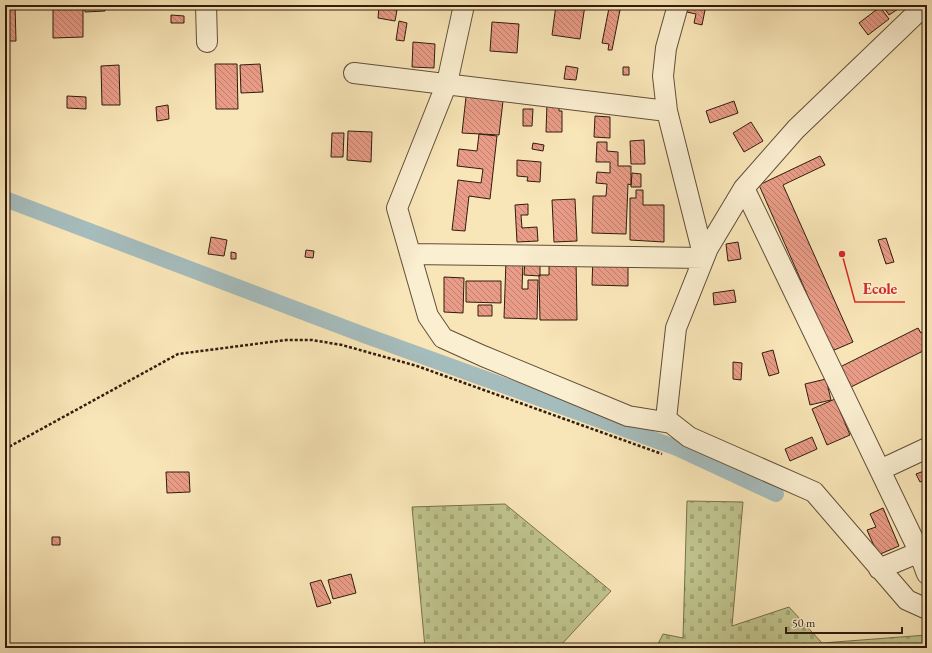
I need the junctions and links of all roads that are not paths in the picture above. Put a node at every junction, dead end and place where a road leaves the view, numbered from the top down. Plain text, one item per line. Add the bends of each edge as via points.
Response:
1 (206, 5) edge
2 (464, 5) edge
3 (678, 5) edge
4 (925, 5) edge
5 (207, 42) dead end
6 (354, 73) dead end
7 (447, 84) junction
8 (667, 111) junction
9 (744, 188) junction
10 (410, 254) junction
11 (704, 258) junction
12 (671, 423) junction
13 (927, 448) edge
14 (880, 470) junction
15 (923, 551) edge
16 (879, 569) junction
17 (927, 574) edge
18 (927, 609) edge

1 - 5 street
2 - 7 street
3 - 8 street via 666,48 663,76
4 - 9 street via 796,129
6 - 7 street
7 - 8 street
7 - 10 street via 397,208
8 - 11 street
9 - 11 street
9 - 14 street
10 - 11 street
10 - 12 street via 428,316 443,338 628,416
11 - 12 street via 676,328 666,419
12 - 16 street via 689,437 814,492
13 - 14 street
14 - 15 street
15 - 16 street
15 - 17 street
16 - 18 street via 906,600

